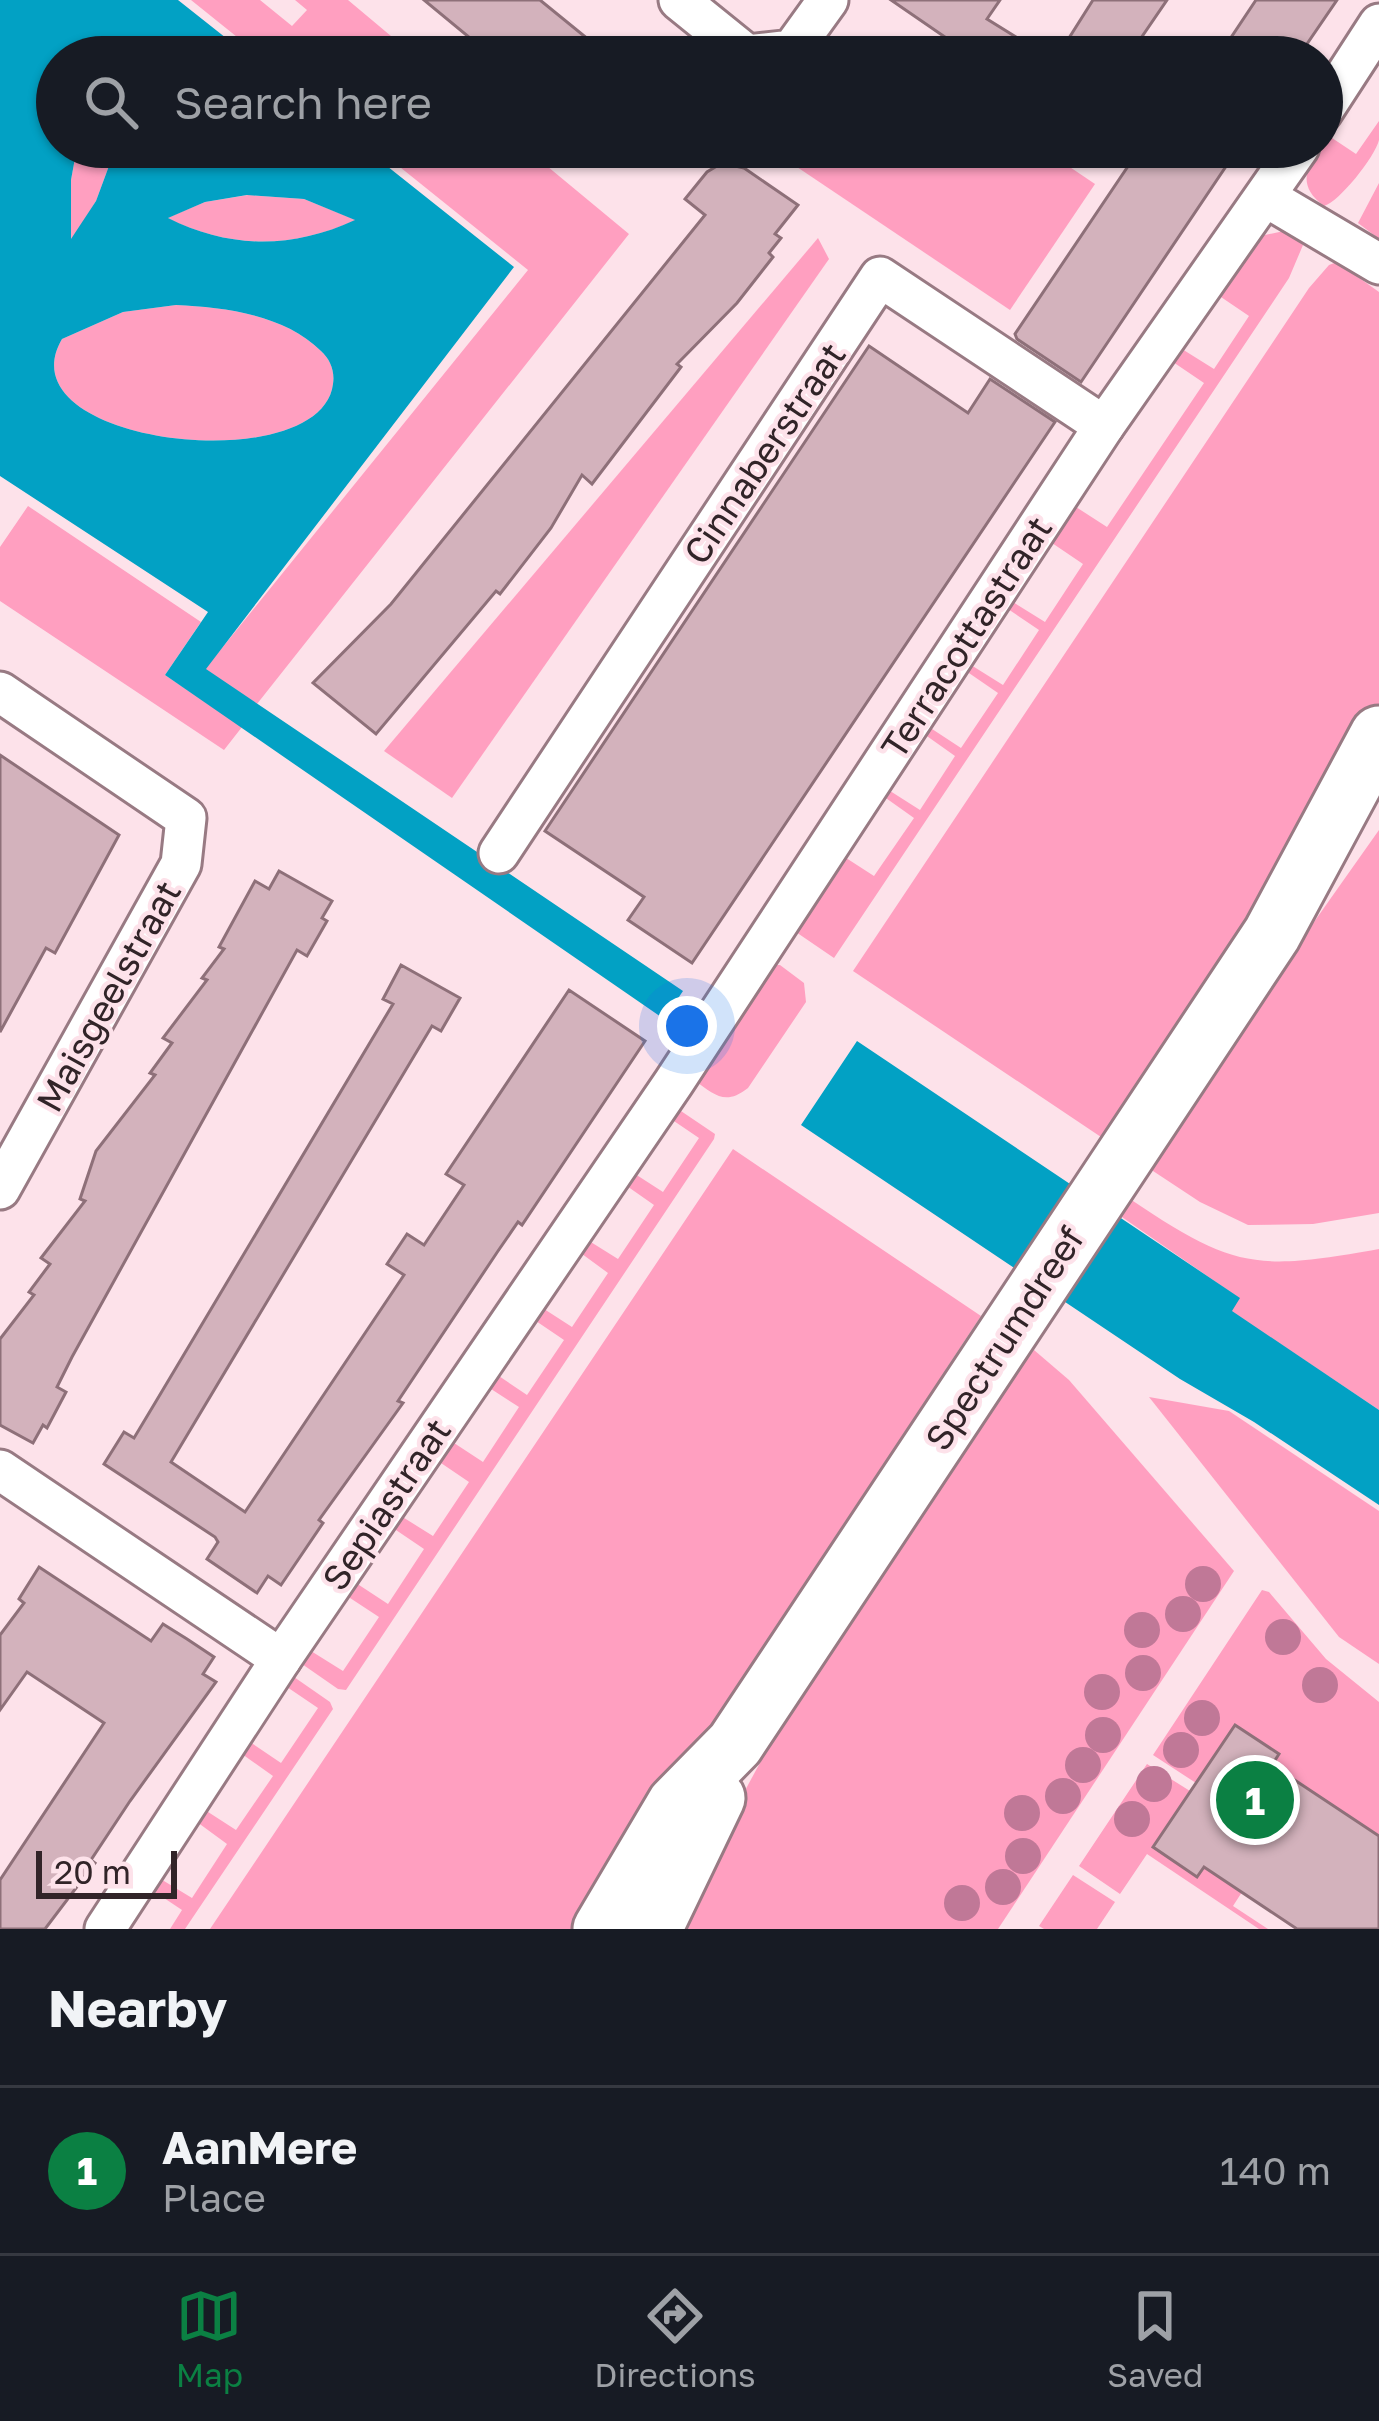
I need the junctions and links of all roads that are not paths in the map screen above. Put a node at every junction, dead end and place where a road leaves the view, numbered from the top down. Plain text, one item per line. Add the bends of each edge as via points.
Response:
1 (679, 0) edge
2 (828, 0) edge
3 (1379, 24) edge
4 (724, 36) edge
5 (802, 36) edge
6 (1343, 80) edge
7 (1286, 168) edge
8 (1267, 197) junction
9 (1379, 264) edge
10 (1104, 426) junction
11 (0, 692) edge
12 (1379, 735) edge
13 (1379, 814) edge
14 (499, 853) dead end
15 (1272, 934) junction
16 (674, 1082) joint
17 (0, 1190) edge
18 (0, 1470) edge
19 (281, 1658) junction
20 (735, 1744) junction
21 (105, 1929) edge
22 (602, 1929) edge
23 (653, 1929) edge

1 - 4 street
2 - 5 street
3 - 6 street
7 - 8 street, Terracottastraat
8 - 9 street
8 - 10 street, Terracottastraat
10 - 14 street, Cinnaberstraat via 880,278
10 - 16 street, Terracottastraat
11 - 17 street, Maisgeelstraat via 186,818 182,864
12 - 15 main road, Spectrumdreef
13 - 15 main road, Spectrumdreef
15 - 20 main road, Spectrumdreef
16 - 19 street, Sepiastraat
18 - 19 street
19 - 21 street, Sepiastraat
20 - 22 main road, Spectrumdreef via 676,1804
20 - 23 main road, Spectrumdreef via 708,1822

